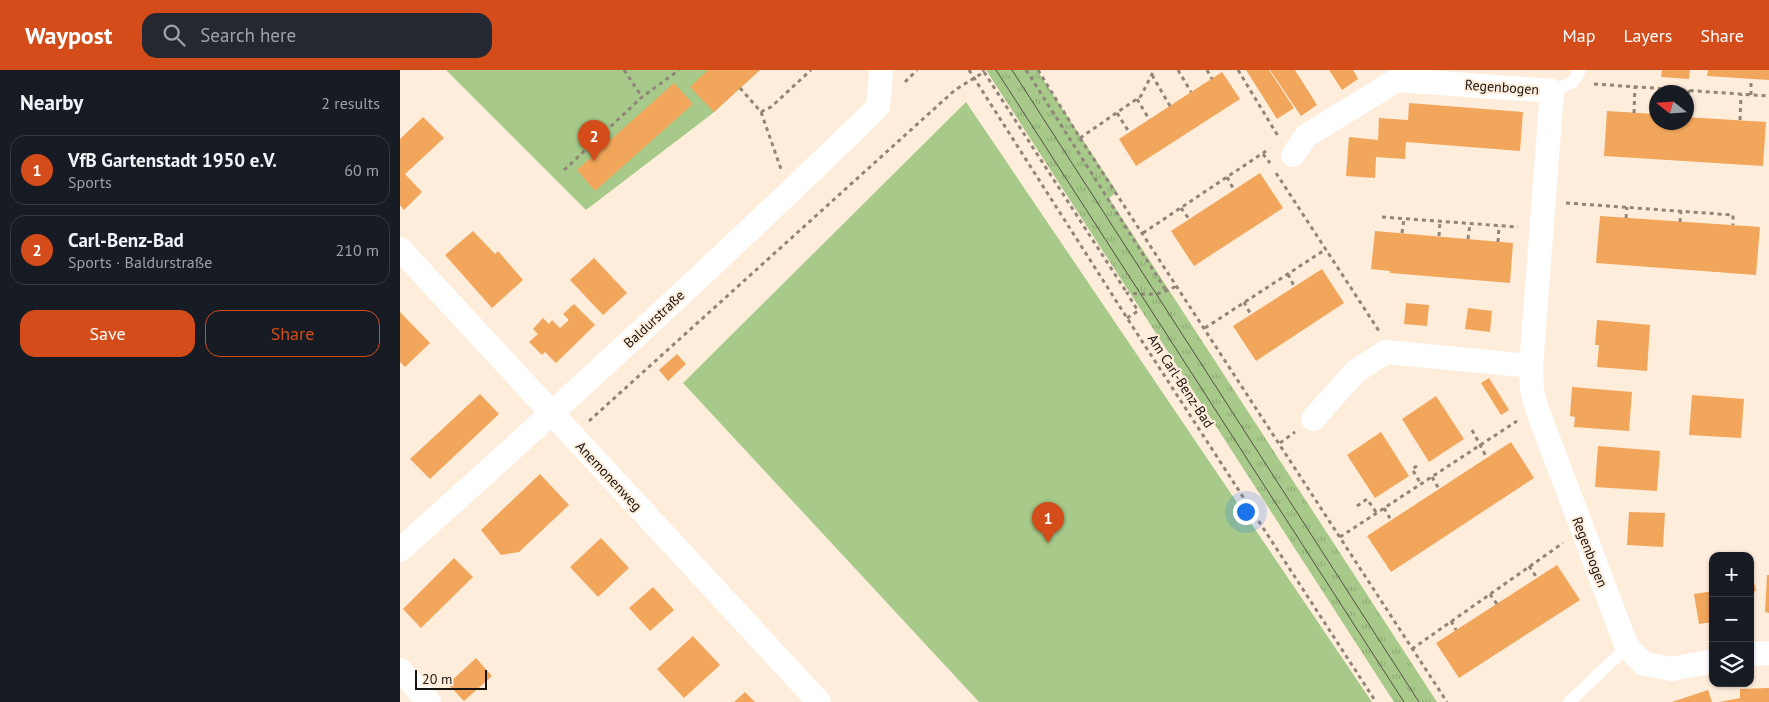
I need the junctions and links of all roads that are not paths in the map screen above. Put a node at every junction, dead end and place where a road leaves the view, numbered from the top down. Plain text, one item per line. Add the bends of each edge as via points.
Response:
1 (1580, 70) edge
2 (880, 72) dead end
3 (1398, 75) edge
4 (1562, 86) junction
5 (1294, 144) road end
6 (400, 249) edge
7 (1531, 366) junction
8 (552, 414) junction
9 (1313, 419) dead end
10 (400, 550) edge
11 (1627, 647) junction
12 (1769, 653) edge
13 (1754, 654) edge
14 (1709, 662) edge
15 (400, 670) edge
16 (430, 702) edge
17 (819, 702) edge
18 (1569, 702) edge

1 - 4 lane
2 - 8 street, Baldurstraße via 878,107
3 - 4 street, Regenbogen
3 - 5 street, Regenbogen
4 - 7 street, Regenbogen via 1543,201
6 - 8 street, Anemonenweg
7 - 9 street via 1386,352 1356,371
7 - 11 street, Regenbogen via 1537,409
8 - 10 street, Baldurstraße
8 - 17 street, Anemonenweg
11 - 14 street, Regenbogen via 1644,664 1672,669
11 - 18 lane
12 - 13 street
15 - 16 street

